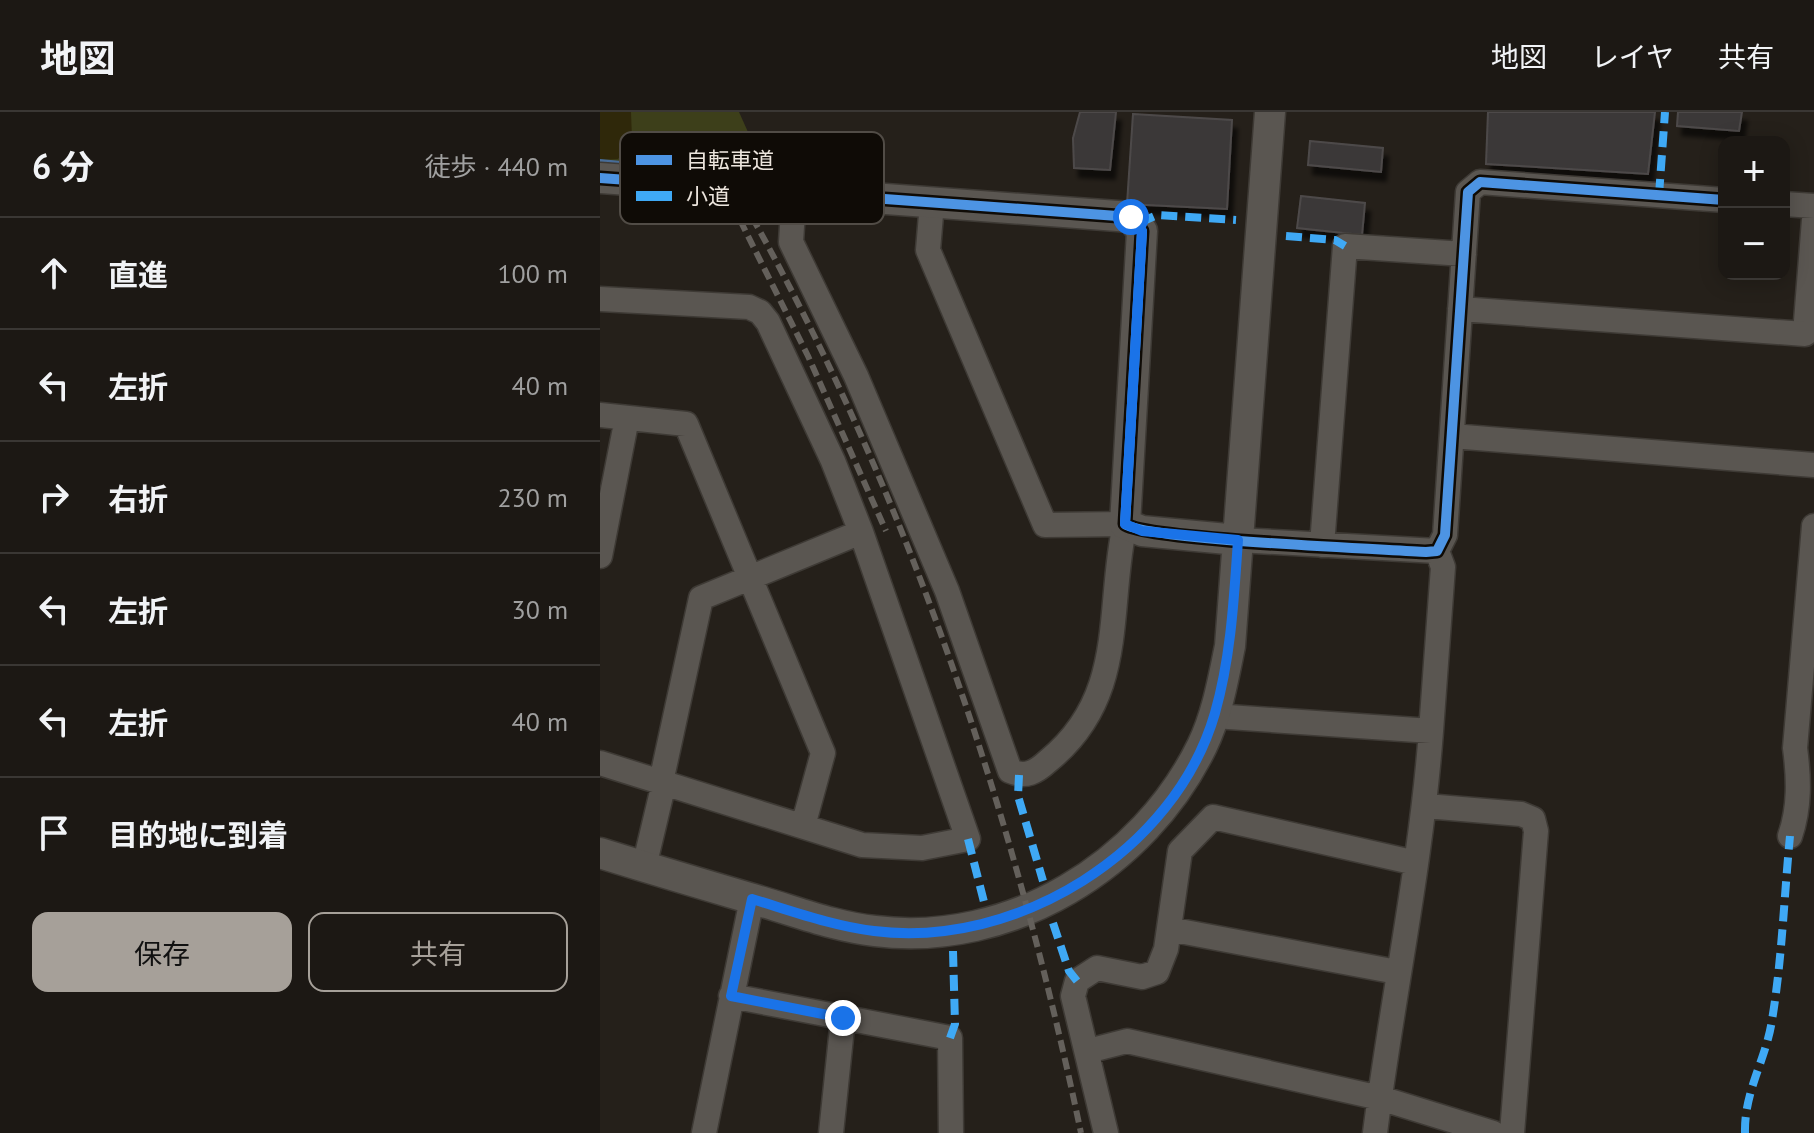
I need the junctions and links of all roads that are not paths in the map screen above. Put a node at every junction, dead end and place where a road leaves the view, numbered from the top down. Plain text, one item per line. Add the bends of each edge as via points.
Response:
1 (1270, 112) edge
2 (600, 178) edge
3 (620, 180) edge
4 (884, 200) edge
5 (1718, 200) edge
6 (932, 203) junction
7 (1790, 204) edge
8 (1814, 206) edge
9 (1814, 220) edge
10 (792, 224) edge
11 (1464, 254) junction
12 (600, 299) edge
13 (1460, 309) junction
14 (600, 415) edge
15 (627, 418) junction
16 (1452, 436) junction
17 (1814, 465) edge
18 (1125, 524) junction
19 (1814, 526) edge
20 (861, 532) junction
21 (1238, 540) junction
22 (1322, 545) junction
23 (1437, 551) junction
24 (600, 556) edge
25 (752, 579) junction
26 (1214, 716) junction
27 (1431, 731) junction
28 (600, 763) edge
29 (662, 782) junction
30 (1426, 806) junction
31 (803, 826) junction
32 (1790, 836) dead end
33 (600, 853) edge
34 (1416, 863) junction
35 (644, 867) junction
36 (752, 899) junction
37 (1169, 929) junction
38 (1397, 972) junction
39 (731, 996) junction
40 (843, 1018) junction
41 (1088, 1051) junction
42 (1380, 1098) junction
43 (704, 1133) edge
44 (831, 1133) edge
45 (951, 1133) edge
46 (1106, 1133) edge
47 (1375, 1133) edge
48 (1493, 1133) edge
49 (1512, 1133) edge

1 - 21 street
2 - 3 street
4 - 6 street
5 - 11 street via 1480,182 1468,192
6 - 18 street via 928,250 1045,525
6 - 18 street via 1131,217 1139,223
7 - 8 street
9 - 13 street via 1805,334
10 - 18 street via 791,242 856,376 947,591 1010,771 1019,775 1034,773 1054,756 1097,695 1111,653
11 - 13 street
11 - 22 street via 1345,246
12 - 20 street via 749,307 760,312 833,461
13 - 16 street
14 - 15 street
15 - 24 street
15 - 25 street via 686,424
16 - 17 street
16 - 23 street via 1445,535
18 - 21 street via 1142,531
19 - 32 street via 1795,748 1796,818
20 - 25 street
20 - 31 street via 968,839 922,848 880,848
21 - 22 street
21 - 26 street via 1230,646
22 - 23 street
23 - 27 street via 1443,567
25 - 29 street via 701,598
25 - 31 street via 823,753
26 - 27 street
26 - 36 street via 1187,774 1148,828 1107,865 1011,916 932,933 876,932
27 - 30 street
28 - 29 street
29 - 31 street
29 - 35 street
30 - 34 street
30 - 49 street via 1533,819
33 - 35 street
34 - 37 street via 1213,817 1180,851
34 - 38 street
35 - 36 street
36 - 39 street
37 - 38 street
37 - 41 street via 1157,972 1142,977 1097,968 1077,981 1073,996
38 - 42 street
39 - 40 street
39 - 43 street
40 - 44 street
40 - 45 street via 950,1038
41 - 42 street via 1127,1041
41 - 46 street
42 - 47 street
42 - 48 street

